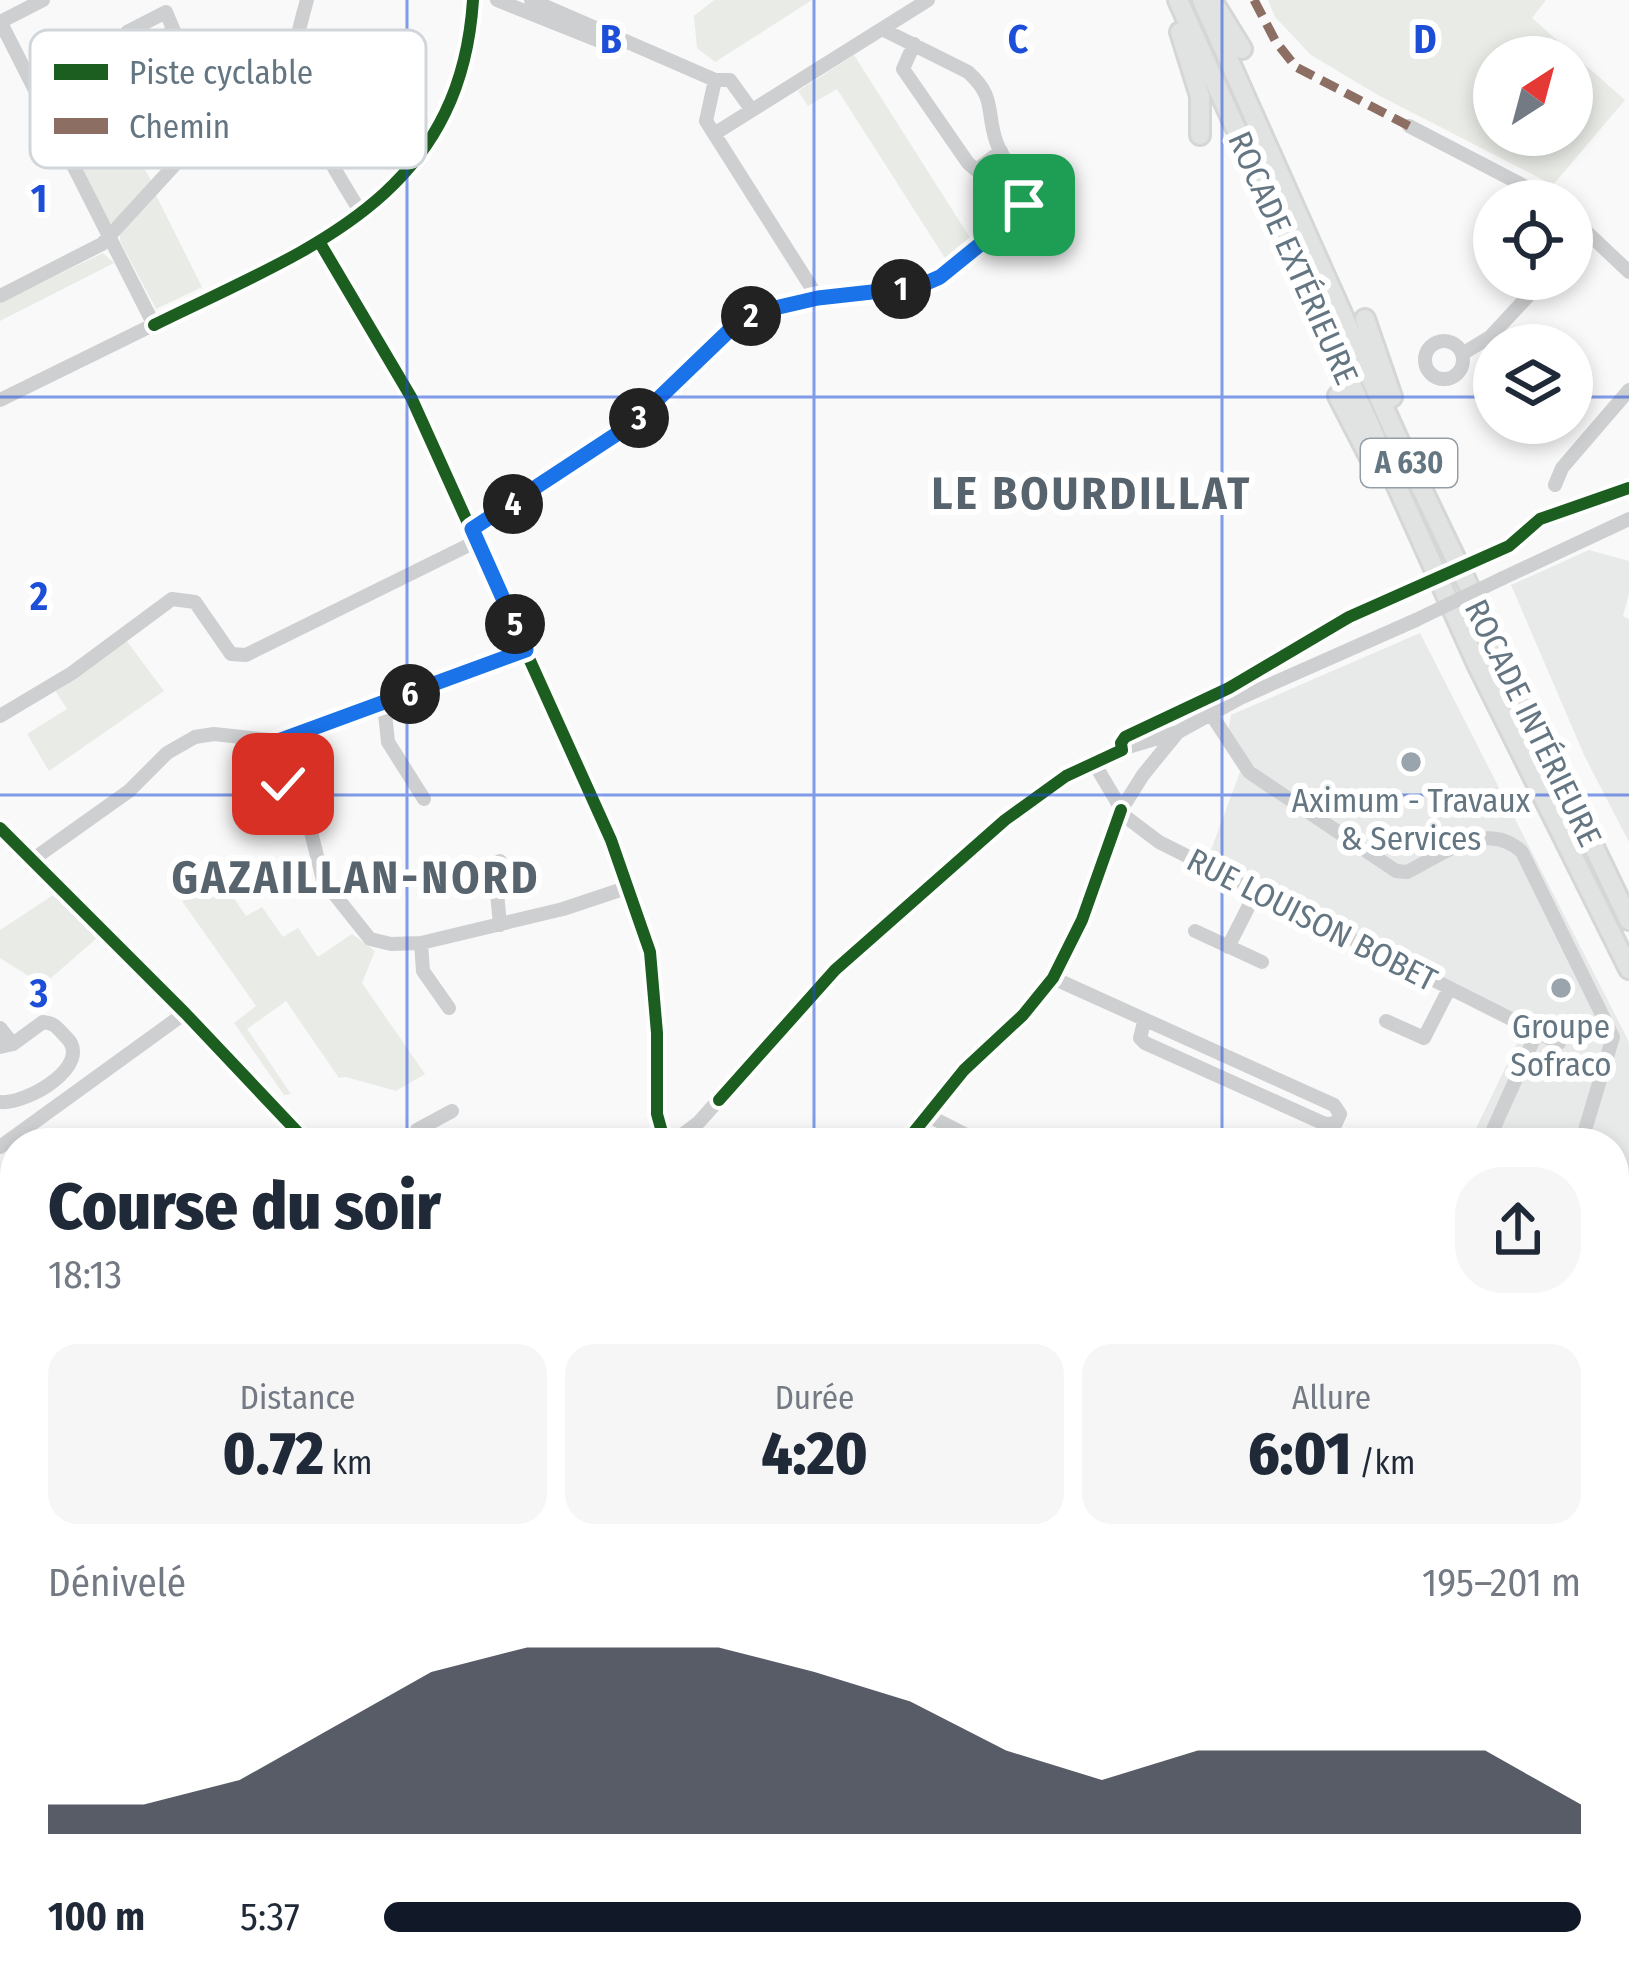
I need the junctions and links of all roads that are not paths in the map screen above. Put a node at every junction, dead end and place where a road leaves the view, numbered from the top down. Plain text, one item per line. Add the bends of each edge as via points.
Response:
1 (43, 0) edge
2 (307, 0) edge
3 (473, 0) edge
4 (497, 0) edge
5 (531, 0) edge
6 (928, 0) edge
7 (1166, 0) edge
8 (1178, 0) edge
9 (1202, 0) edge
10 (1212, 0) edge
11 (0, 21) edge
12 (882, 29) junction
13 (300, 30) edge
14 (609, 38) junction
15 (914, 44) junction
16 (1242, 49) dead end
17 (715, 80) junction
18 (30, 81) edge
19 (751, 109) junction
20 (1409, 126) dead end
21 (714, 134) junction
22 (1200, 135) dead end
23 (426, 142) edge
24 (1001, 151) junction
25 (74, 168) edge
26 (170, 168) edge
27 (337, 168) edge
28 (407, 168) edge
29 (1513, 180) edge
30 (362, 214) junction
31 (108, 237) junction
32 (1593, 238) edge
33 (320, 243) junction
34 (1629, 272) edge
35 (2, 291) edge
36 (818, 298) junction
37 (1524, 300) edge
38 (1365, 319) dead end
39 (154, 325) junction
40 (1462, 354) dead end
41 (1629, 390) edge
42 (1338, 396) dead end
43 (1, 400) edge
44 (1390, 474) junction
45 (1555, 485) dead end
46 (1430, 510) junction
47 (1629, 519) edge
48 (474, 535) junction
49 (526, 650) junction
50 (384, 704) junction
51 (1211, 713) junction
52 (0, 716) edge
53 (1178, 732) junction
54 (278, 741) junction
55 (1094, 763) junction
56 (424, 799) dead end
57 (1571, 805) junction
58 (1121, 811) junction
59 (0, 828) edge
60 (32, 860) junction
61 (500, 861) dead end
62 (629, 886) junction
63 (1256, 892) junction
64 (1629, 902) edge
65 (1629, 920) edge
66 (500, 925) junction
67 (1196, 931) dead end
68 (421, 943) junction
69 (1228, 946) junction
70 (1262, 962) dead end
71 (1629, 969) edge
72 (1053, 978) junction
73 (1449, 988) junction
74 (449, 1008) dead end
75 (185, 1013) junction
76 (1386, 1021) dead end
77 (1144, 1022) junction
78 (0, 1028) edge
79 (1537, 1032) junction
80 (1559, 1043) dead end
81 (6, 1045) edge
82 (44, 1085) junction
83 (0, 1102) edge
84 (56, 1108) junction
85 (452, 1111) dead end
86 (927, 1115) junction
87 (27, 1128) edge
88 (294, 1128) edge
89 (421, 1128) edge
90 (658, 1128) edge
91 (692, 1128) edge
92 (917, 1128) edge
93 (944, 1128) edge
94 (1494, 1128) edge
95 (1586, 1128) edge

1 - 11 street
2 - 13 street
3 - 23 street via 469,43 445,115
4 - 14 street
5 - 14 street
6 - 12 street
7 - 22 highway via 1200,96
8 - 44 highway, ROCADE EXTÉRIEURE / A 630
9 - 46 highway, ROCADE INTÉRIEURE / A 630
10 - 16 highway
11 - 18 street
12 - 15 street
12 - 19 street
14 - 17 street
15 - 24 street via 978,81
15 - 24 street via 903,69 968,163 976,170
17 - 19 street via 735,83
17 - 21 street via 706,116
19 - 21 street
20 - 29 street
21 - 36 street
24 - 36 street via 1023,189 1020,212 940,277
25 - 31 street
26 - 31 street
27 - 30 street
28 - 30 street
30 - 33 street
31 - 35 street
31 - 39 street
32 - 34 street
33 - 39 street
33 - 48 street via 411,397
36 - 48 street via 737,323 632,424
37 - 40 street
38 - 46 highway
39 - 43 street
41 - 45 street
42 - 44 highway via 1368,455
44 - 71 highway, ROCADE EXTÉRIEURE / A 630
46 - 57 highway, ROCADE INTÉRIEURE / A 630
47 - 51 street, bridge
48 - 49 street
48 - 52 street via 246,655 231,654 195,602 172,599
49 - 50 street
49 - 62 street
50 - 54 street
50 - 56 street via 388,742
51 - 53 street
51 - 95 street via 1249,772 1396,872 1490,836 1522,852 1613,1037
53 - 55 street
53 - 58 street
54 - 60 street via 214,734 182,742
54 - 68 street via 283,784 310,828 330,890 370,939
55 - 58 street, RUE LOUISON BOBET
55 - 91 street via 1028,802 835,970
57 - 64 highway
57 - 65 highway, ROCADE INTÉRIEURE / A 630
58 - 63 street, RUE LOUISON BOBET via 1159,842
58 - 72 street
59 - 60 street
60 - 75 street
61 - 66 street
62 - 66 street
62 - 90 street via 655,986
63 - 69 street
63 - 73 street, RUE LOUISON BOBET
66 - 68 street
67 - 69 street
68 - 74 street via 423,970
69 - 70 street
72 - 77 street
72 - 86 street
73 - 76 street via 1430,1041
73 - 79 street, RUE LOUISON BOBET
75 - 84 street
75 - 88 street
77 - 77 street via 1334,1105 1336,1123 1144,1042
78 - 81 street
79 - 80 street, RUE LOUISON BOBET
79 - 94 street
81 - 82 street via 43,1022 74,1045 71,1066
82 - 83 street
82 - 84 street
84 - 87 street
85 - 89 street
86 - 92 street
86 - 93 street

